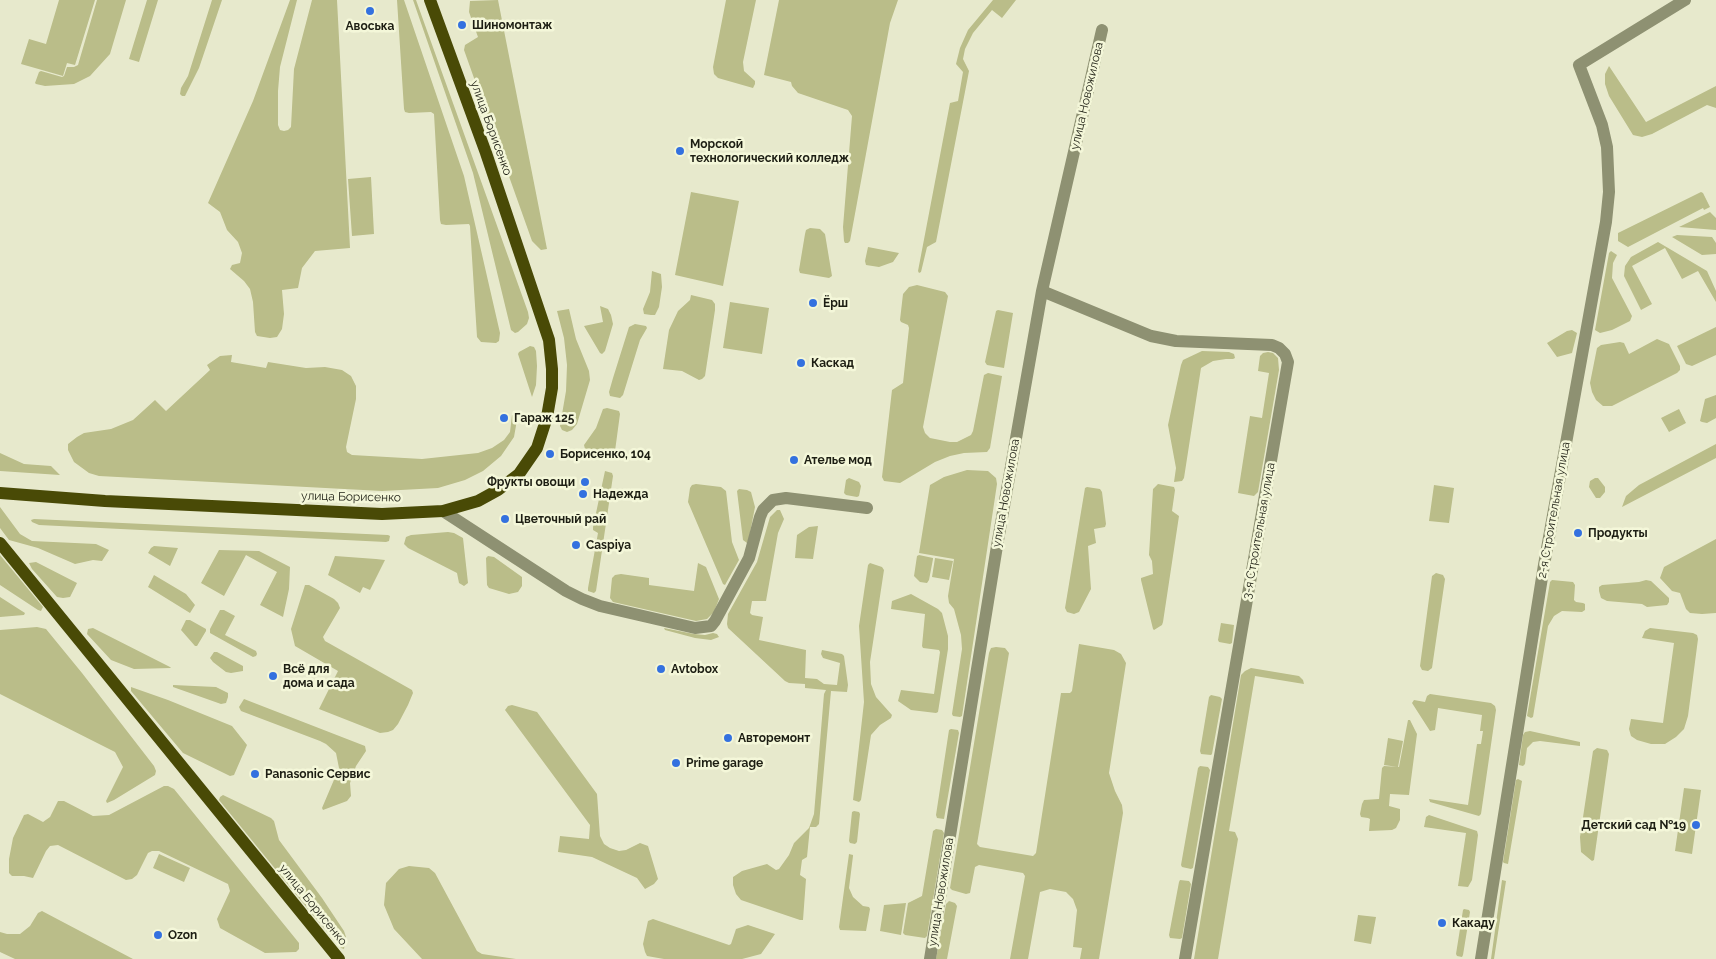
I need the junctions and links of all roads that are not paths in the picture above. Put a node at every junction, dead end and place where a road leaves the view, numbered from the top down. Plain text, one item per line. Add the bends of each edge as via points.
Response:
1 (430, 0) edge
2 (1685, 0) edge
3 (1102, 30) dead end
4 (1042, 291) junction
5 (0, 493) edge
6 (867, 508) dead end
7 (443, 510) junction
8 (0, 543) edge
9 (340, 959) edge
10 (930, 959) edge
11 (1185, 959) edge
12 (1481, 959) edge

1 - 7 main road, улица Борисенко via 545,323 552,368 552,388 545,422 537,448 524,467 498,490 478,501
2 - 12 street, 2-я Строительная улица via 1579,65 1607,147 1609,192 1605,230 1544,565
3 - 4 street, улица Новожилова
4 - 10 street, улица Новожилова
4 - 11 street, 3-я Строительная улица via 1151,336 1176,341 1272,344 1288,362
5 - 7 main road, улица Борисенко via 372,514
6 - 7 street via 786,498 773,500 763,510 750,558 716,621 711,626 695,628 582,599
8 - 9 main road, улица Борисенко

